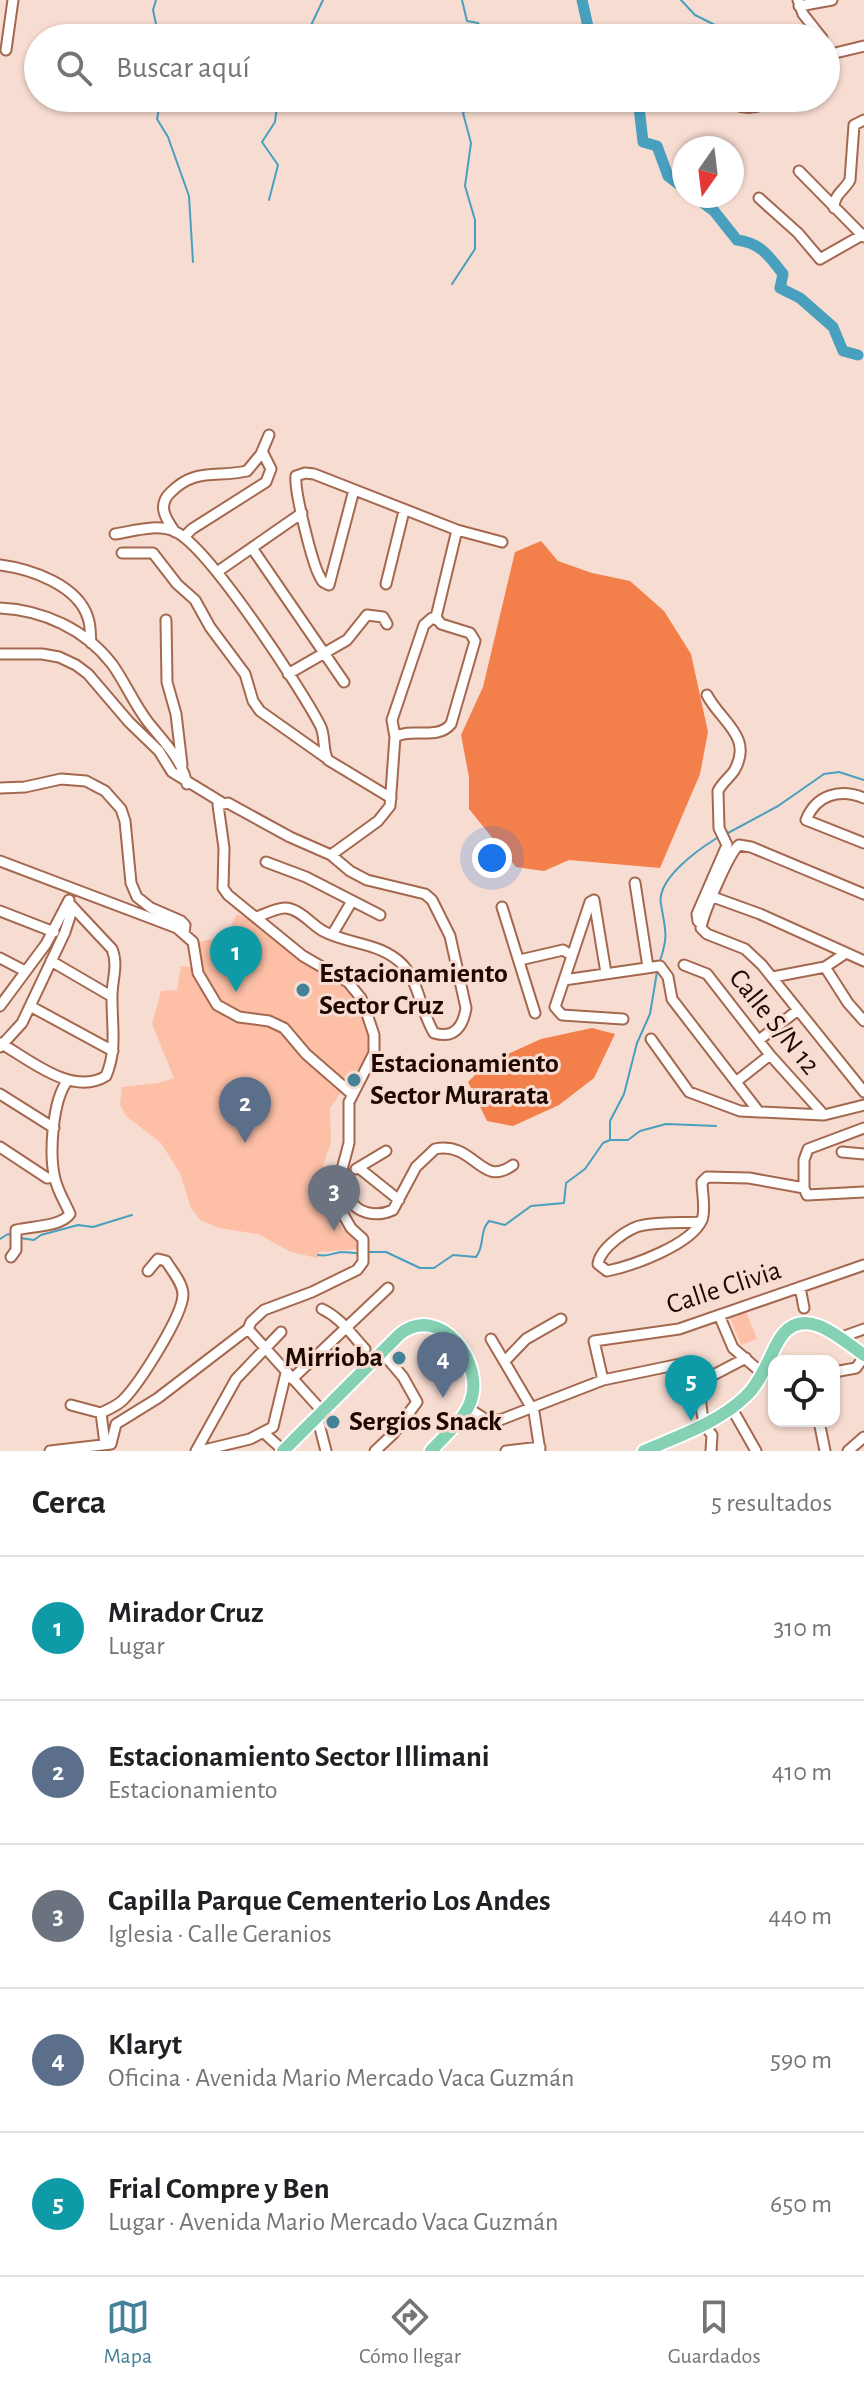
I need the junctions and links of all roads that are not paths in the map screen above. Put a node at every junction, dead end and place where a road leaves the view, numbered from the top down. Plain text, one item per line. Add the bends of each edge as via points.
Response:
1 (13, 0) edge
2 (832, 0) edge
3 (798, 3) edge
4 (811, 24) edge
5 (864, 46) edge
6 (6, 50) dead end
7 (840, 52) edge
8 (864, 120) edge
9 (799, 171) dead end
10 (759, 198) dead end
11 (834, 208) junction
12 (864, 235) edge
13 (269, 435) dead end
14 (262, 451) junction
15 (354, 490) junction
16 (404, 511) junction
17 (302, 513) junction
18 (457, 530) junction
19 (115, 534) dead end
20 (180, 534) junction
21 (502, 542) dead end
22 (252, 548) junction
23 (122, 553) dead end
24 (0, 565) edge
25 (217, 572) junction
26 (386, 584) dead end
27 (0, 608) edge
28 (166, 620) dead end
29 (437, 620) junction
30 (387, 624) dead end
31 (91, 643) junction
32 (324, 653) junction
33 (0, 654) edge
34 (288, 674) junction
35 (344, 682) dead end
36 (707, 695) dead end
37 (395, 737) junction
38 (325, 757) junction
39 (182, 769) junction
40 (187, 784) junction
41 (0, 788) edge
42 (391, 798) junction
43 (864, 798) edge
44 (221, 802) junction
45 (864, 843) edge
46 (331, 855) junction
47 (0, 861) edge
48 (266, 862) dead end
49 (635, 883) dead end
50 (73, 889) junction
51 (863, 892) edge
52 (713, 897) junction
53 (352, 901) junction
54 (70, 904) junction
55 (502, 907) dead end
56 (0, 911) edge
57 (380, 915) dead end
58 (257, 917) junction
59 (701, 924) junction
60 (54, 932) junction
61 (184, 933) junction
62 (332, 935) junction
63 (846, 953) junction
64 (571, 955) junction
65 (0, 958) edge
66 (520, 960) junction
67 (51, 961) junction
68 (864, 961) edge
69 (684, 965) dead end
70 (648, 967) junction
71 (825, 967) junction
72 (25, 971) junction
73 (606, 973) junction
74 (773, 977) junction
75 (564, 980) junction
76 (111, 996) junction
77 (0, 1006) edge
78 (30, 1006) junction
79 (798, 1010) junction
80 (535, 1013) dead end
81 (623, 1019) dead end
82 (864, 1021) edge
83 (651, 1039) dead end
84 (759, 1040) junction
85 (1, 1045) edge
86 (113, 1051) junction
87 (770, 1055) junction
88 (68, 1080) junction
89 (737, 1081) junction
90 (864, 1092) edge
91 (0, 1094) edge
92 (352, 1094) junction
93 (864, 1105) edge
94 (759, 1112) junction
95 (824, 1115) junction
96 (54, 1128) junction
97 (864, 1128) edge
98 (0, 1147) edge
99 (386, 1151) dead end
100 (842, 1152) dead end
101 (864, 1154) edge
102 (513, 1165) dead end
103 (359, 1168) junction
104 (344, 1174) junction
105 (54, 1177) junction
106 (805, 1192) junction
107 (864, 1192) edge
108 (399, 1200) junction
109 (701, 1222) junction
110 (11, 1257) dead end
111 (864, 1265) edge
112 (148, 1271) dead end
113 (800, 1287) junction
114 (388, 1288) dead end
115 (804, 1308) dead end
116 (322, 1309) dead end
117 (719, 1315) junction
118 (561, 1319) dead end
119 (345, 1327) junction
120 (248, 1329) junction
121 (864, 1329) edge
122 (281, 1332) dead end
123 (491, 1339) dead end
124 (837, 1341) junction
125 (264, 1349) junction
126 (365, 1349) dead end
127 (384, 1355) junction
128 (779, 1355) edge
129 (746, 1358) junction
130 (863, 1360) edge
131 (505, 1361) junction
132 (840, 1371) edge
133 (762, 1373) junction
134 (768, 1375) edge
135 (289, 1376) junction
136 (603, 1380) junction
137 (698, 1383) junction
138 (71, 1405) dead end
139 (465, 1406) junction
140 (530, 1408) junction
141 (733, 1411) junction
142 (101, 1413) junction
143 (321, 1417) junction
144 (820, 1427) edge
145 (707, 1428) junction
146 (264, 1433) junction
147 (864, 1437) edge
148 (436, 1445) edge
149 (111, 1446) edge
150 (540, 1449) edge
151 (660, 1449) edge
152 (50, 1451) edge
153 (198, 1451) edge
154 (283, 1451) edge
155 (293, 1451) edge
156 (326, 1451) edge
157 (375, 1451) edge
158 (421, 1451) edge
159 (506, 1451) edge
160 (644, 1451) edge
161 (711, 1451) edge
162 (756, 1451) edge
163 (825, 1451) edge
164 (848, 1451) edge

1 - 6 street
2 - 3 street
3 - 4 street
5 - 7 street
8 - 11 street via 854,125 850,180 837,194
9 - 11 street
10 - 12 street via 820,259
11 - 12 street
13 - 14 street
14 - 20 street via 271,469 266,482
14 - 20 street via 247,471 191,477 169,494 164,513
15 - 16 street
15 - 17 street via 300,474 295,485
15 - 17 street via 329,585 316,570
16 - 18 street
16 - 26 street
17 - 22 street
18 - 21 street
18 - 29 street
19 - 20 street via 161,528
20 - 25 street
22 - 25 street
22 - 32 street
23 - 38 street via 153,553 195,600 245,674 260,711
24 - 31 street via 40,576 75,597 88,618
25 - 34 street
27 - 31 street via 41,614
28 - 39 street via 167,682
29 - 37 street via 424,625 392,720
29 - 37 street via 475,636 451,724 437,733 405,732
30 - 32 street via 383,617 367,615 347,640
31 - 39 street via 112,664
32 - 34 street
32 - 35 street
33 - 40 street via 42,654 76,665
34 - 38 street via 320,725
36 - 59 street via 742,746 735,770 718,791 719,828 727,845 697,914
37 - 42 street
38 - 42 street
39 - 40 street
40 - 44 street
41 - 61 street via 61,779 86,781 105,791 125,821 133,892 141,902 181,921
42 - 46 street via 378,821
43 - 45 street via 836,793 816,803 806,820
44 - 46 street
44 - 58 street via 217,808 223,888
46 - 62 street via 367,880 432,900 450,936 466,1008 460,1028 445,1036 434,1033 404,966 370,945
47 - 50 street
48 - 53 street
49 - 70 street
50 - 54 street
50 - 61 street
51 - 52 street via 744,845 734,848
52 - 59 street
52 - 63 street
53 - 57 street
53 - 62 street
54 - 60 street
54 - 67 street
54 - 76 street via 114,955
55 - 66 street
56 - 60 street
58 - 62 street via 290,909
58 - 92 street via 303,956 348,982 361,998 374,1035 374,1053
59 - 74 street via 703,931 745,949
60 - 72 street
61 - 92 street via 193,942 198,973 217,1005 239,1017 284,1028
63 - 68 street
63 - 71 street
64 - 66 street via 563,950
64 - 73 street via 594,900
64 - 75 street
65 - 72 street
66 - 80 street
67 - 76 street
67 - 78 street
69 - 84 street, Calle S/N 12 via 707,974
70 - 73 street
70 - 89 street via 665,969 672,999
71 - 74 street
71 - 82 street
72 - 77 street
73 - 75 street
74 - 79 street
75 - 81 street via 555,1007 562,1015
76 - 86 street
78 - 85 street
78 - 86 street
79 - 84 street
79 - 90 street
83 - 94 street via 694,1095
84 - 87 street, Calle S/N 12
85 - 88 street
86 - 88 street via 102,1079
87 - 89 street
87 - 95 street, Calle S/N 12
88 - 96 street via 60,1089
89 - 94 street
91 - 96 street
92 - 104 street
93 - 95 street
94 - 95 street
96 - 105 street
97 - 106 street via 808,1149
98 - 105 street via 47,1178
99 - 103 street
100 - 101 street
102 - 108 street via 494,1173 457,1149 435,1149 416,1167
103 - 104 street
103 - 108 street
104 - 108 street via 353,1204 367,1213 390,1212
104 - 120 street via 336,1202 363,1239 363,1262 357,1270 264,1310
105 - 110 street via 69,1217 16,1230
106 - 107 street
106 - 109 street via 749,1178 707,1177 702,1182
109 - 109 street via 641,1225 608,1246 598,1264 607,1271 645,1261
111 - 113 street, Calle Clivia
112 - 142 street via 158,1259 166,1261 182,1290 180,1308 139,1381 123,1400
113 - 115 street
113 - 117 street, Calle Clivia
114 - 119 street
116 - 119 street via 339,1317
117 - 129 street via 733,1348
117 - 136 street, Calle Clivia via 679,1329 594,1341
118 - 131 street via 526,1339
119 - 126 street
119 - 135 street
120 - 125 street
120 - 149 street via 116,1424
121 - 124 street
122 - 125 street
123 - 131 street
124 - 128 main road via 800,1331
124 - 130 main road
124 - 133 main road via 814,1324 795,1326 785,1332
125 - 135 street
125 - 153 street via 236,1379
127 - 139 main road via 411,1336 438,1335 454,1350 465,1372
127 - 143 main road
127 - 157 street via 417,1402
129 - 133 street
129 - 137 street
130 - 132 street via 856,1368
131 - 140 street
133 - 141 main road
134 - 141 main road via 755,1397
135 - 143 street
135 - 146 street via 273,1427
136 - 137 street via 679,1363 693,1367
136 - 140 street
137 - 145 street
138 - 142 street
139 - 140 street via 485,1419 500,1420
139 - 148 main road
140 - 150 street
141 - 145 main road
141 - 162 street
142 - 149 street
143 - 154 main road
143 - 155 main road
143 - 156 street
144 - 163 street
145 - 151 main road
145 - 161 street
146 - 153 street
146 - 154 street
147 - 164 street
148 - 158 main road
149 - 152 street
150 - 159 street
151 - 160 main road

